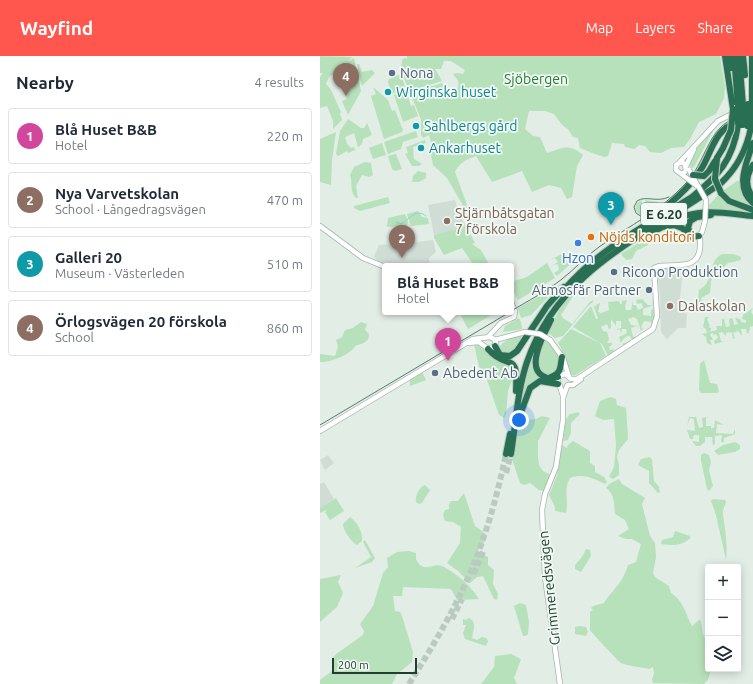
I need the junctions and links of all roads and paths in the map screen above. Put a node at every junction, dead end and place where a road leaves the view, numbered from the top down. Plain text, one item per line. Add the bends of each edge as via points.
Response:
1 (724, 56) edge
2 (729, 56) edge
3 (734, 56) edge
4 (739, 56) edge
5 (744, 56) edge
6 (752, 56) edge
7 (743, 105) edge
8 (753, 112) edge
9 (746, 125) edge
10 (753, 142) edge
11 (694, 149) junction
12 (717, 158) junction
13 (678, 164) junction
14 (753, 166) edge
15 (689, 170) junction
16 (683, 175) junction
17 (700, 188) junction
18 (753, 198) edge
19 (753, 203) edge
20 (753, 210) edge
21 (675, 214) junction
22 (750, 216) edge
23 (320, 226) edge
24 (656, 226) junction
25 (631, 234) junction
26 (699, 236) junction
27 (621, 248) junction
28 (382, 266) edge
29 (577, 276) junction
30 (562, 298) junction
31 (514, 309) edge
32 (506, 321) junction
33 (487, 337) junction
34 (495, 342) junction
35 (467, 343) junction
36 (486, 347) junction
37 (562, 357) junction
38 (595, 366) junction
39 (546, 377) junction
40 (569, 377) junction
41 (560, 380) junction
42 (568, 386) junction
43 (516, 391) junction
44 (564, 398) junction
45 (515, 428) junction
46 (320, 431) edge
47 (560, 684) edge

1 - 7 highway
2 - 7 highway via 734,102
3 - 7 highway, E 6.20
4 - 7 highway
5 - 7 highway
6 - 7 highway, E 6.20
7 - 9 highway, E 6.20, bridge
7 - 9 highway, bridge
7 - 12 highway, bridge
8 - 11 street via 737,112 726,116 714,125
9 - 21 highway, E 6.20 via 746,145 737,164 721,183
9 - 21 highway, E 6.20 via 752,134 735,174 711,196
9 - 25 highway, E 6.20 via 722,168 705,186 692,197
9 - 25 highway via 738,122 724,129 700,171 682,193
10 - 19 highway via 743,181 746,194
11 - 13 street
11 - 15 street
12 - 15 highway, bridge via 706,175 700,177
12 - 20 highway, bridge via 715,179 721,193 729,201
13 - 15 street via 682,163
13 - 16 street via 676,171
14 - 18 highway via 747,183
15 - 16 street
15 - 17 street, bridge
16 - 17 street, bridge
17 - 26 street, bridge via 706,200 705,221
21 - 24 highway, E 6.20
22 - 24 highway via 702,211
22 - 26 highway via 714,214 694,218 688,228 692,234
23 - 28 street via 355,253
24 - 27 highway, E 6.20
25 - 29 highway, E 6.20 via 602,253
26 - 27 highway via 693,238 680,227 670,225
26 - 38 street via 699,252 695,262 654,268 657,316 654,327
27 - 30 highway, E 6.20 via 582,278
29 - 34 highway via 547,306 526,340 513,354 506,357 500,355
29 - 43 highway, E 6.20 via 539,325 528,349
30 - 39 highway via 546,329 535,359 536,370
30 - 45 highway, E 6.20 via 542,327 527,361
31 - 32 street via 516,314
32 - 33 street
32 - 34 street via 496,333
33 - 34 street
33 - 35 street via 476,338
33 - 36 street
34 - 36 street
34 - 37 street, bridge via 525,332 540,334 550,340
35 - 36 street via 477,342
35 - 46 street
36 - 43 highway via 497,358 515,366
37 - 39 highway via 558,374
37 - 40 street
37 - 41 street, Grimmeredsvägen
38 - 40 street via 577,379
38 - 42 street via 577,382
39 - 41 highway
40 - 41 street
40 - 42 street, Grimmeredsvägen
41 - 42 street
41 - 44 street, Grimmeredsvägen
41 - 45 highway via 540,382 530,388
42 - 44 street, Grimmeredsvägen
43 - 45 highway, E 6.20 via 508,454
44 - 47 street, Grimmeredsvägen via 556,467 545,493 542,510 545,576

